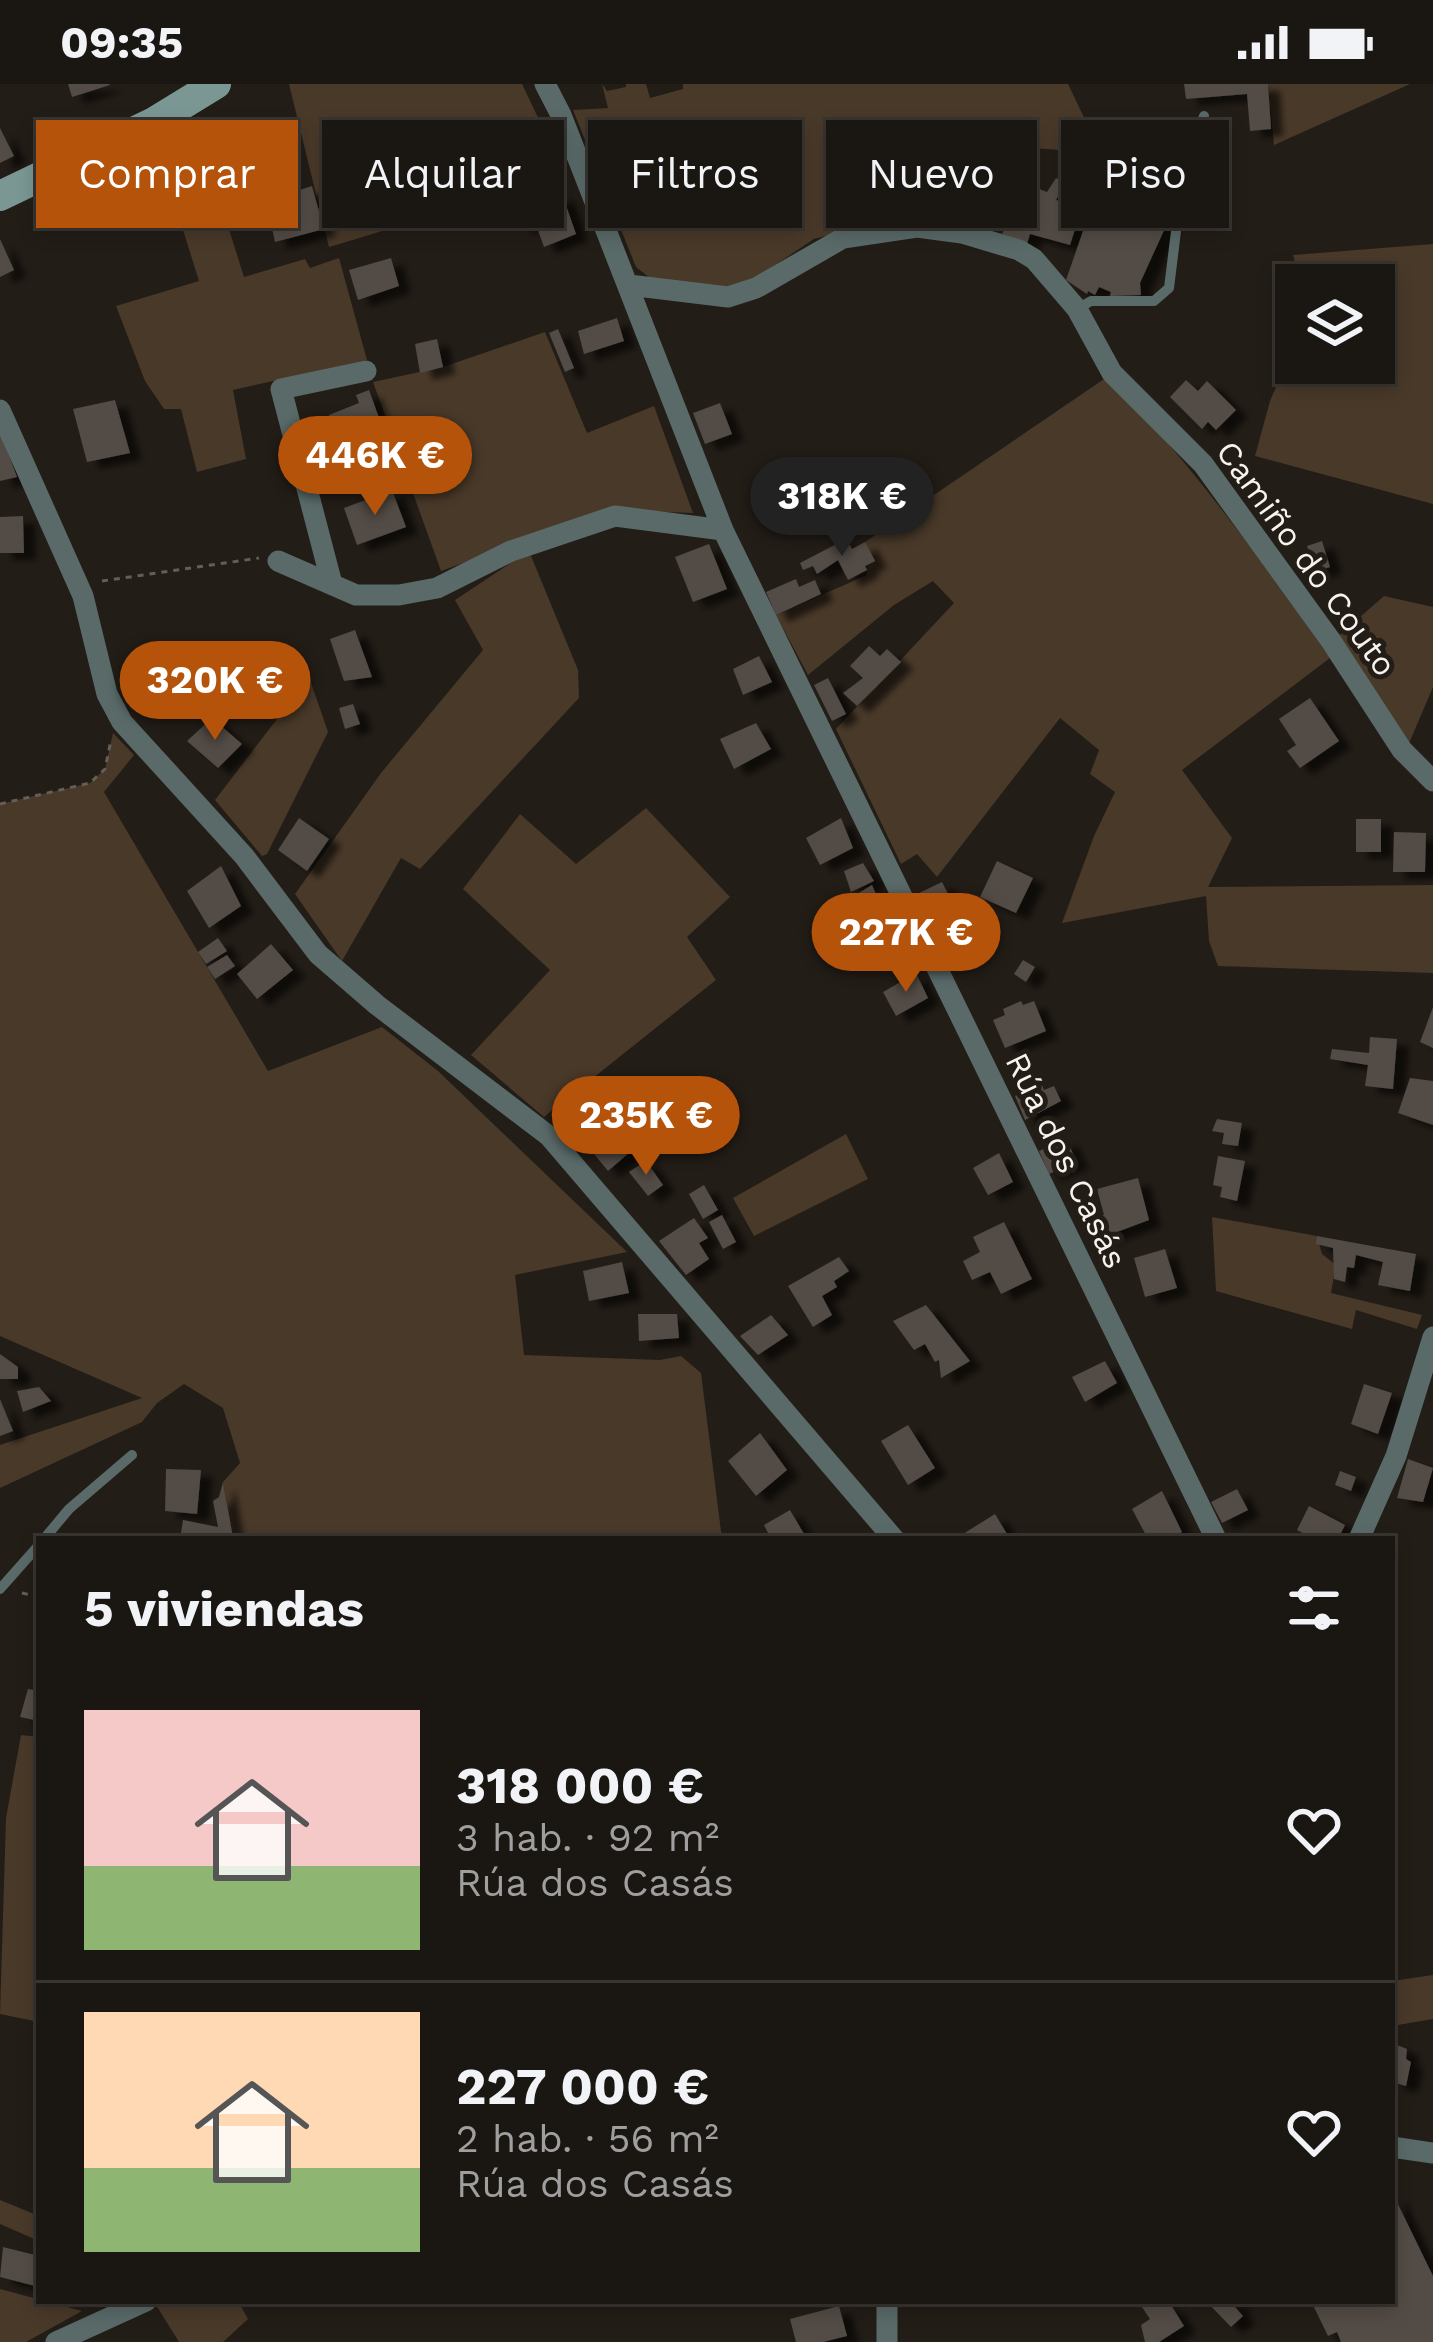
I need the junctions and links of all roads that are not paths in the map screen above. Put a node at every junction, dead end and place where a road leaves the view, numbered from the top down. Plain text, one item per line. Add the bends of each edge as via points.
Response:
1 (216, 84) edge
2 (545, 84) edge
3 (1204, 116) dead end
4 (0, 196) edge
5 (629, 285) junction
6 (1077, 309) junction
7 (366, 371) dead end
8 (0, 410) edge
9 (723, 530) junction
10 (278, 561) road end
11 (332, 584) junction
12 (1433, 781) edge
13 (1433, 1337) edge
14 (132, 1455) dead end
15 (46, 1536) edge
16 (891, 1536) edge
17 (1215, 1536) edge
18 (1360, 1536) edge
19 (36, 1548) edge
20 (1, 1589) edge
21 (1395, 2147) edge
22 (1433, 2153) edge
23 (139, 2304) edge
24 (886, 2304) edge
25 (56, 2342) edge
26 (887, 2342) edge

1 - 4 street
2 - 5 street, Rúa dos Casás
3 - 6 lane via 1182,183 1169,288 1154,301 1091,301
5 - 6 street, Camiño do Couto via 728,297 843,238 917,227 1018,250
5 - 9 street, Rúa dos Casás
6 - 12 street, Camiño do Couto via 1112,374 1203,464 1402,750
7 - 11 street via 281,389
8 - 16 street via 78,584 117,712 318,954 549,1136
9 - 11 street via 615,516 436,588 356,595
9 - 17 street, Rúa dos Casás
10 - 11 street
13 - 18 street via 1396,1456
14 - 15 lane
19 - 20 lane
21 - 22 street
23 - 25 street
24 - 26 street

